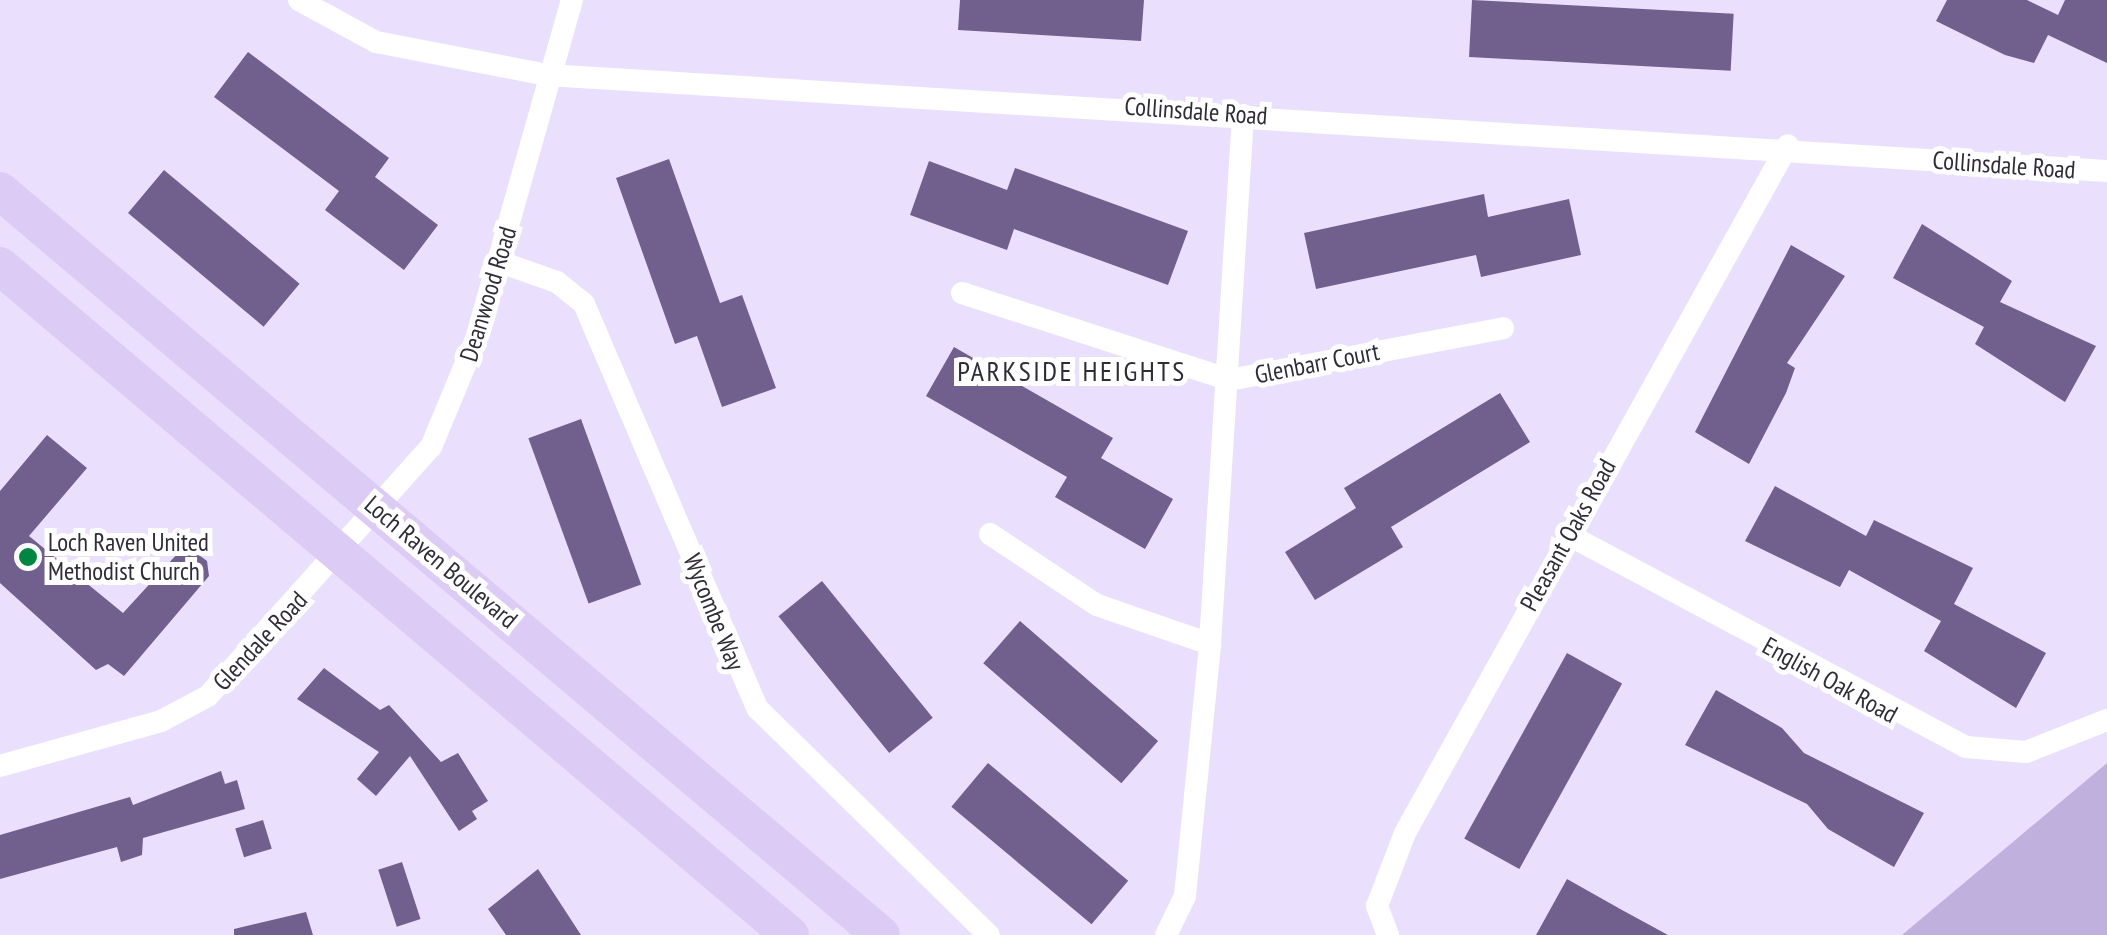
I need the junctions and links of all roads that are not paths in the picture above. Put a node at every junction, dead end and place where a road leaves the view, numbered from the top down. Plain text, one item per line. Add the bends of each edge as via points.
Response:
1 (298, 0) edge
2 (572, 0) edge
3 (546, 75) junction
4 (1243, 115) junction
5 (1788, 146) junction
6 (2107, 171) edge
7 (0, 191) edge
8 (500, 262) junction
9 (0, 266) edge
10 (962, 293) dead end
11 (1503, 328) dead end
12 (1228, 380) junction
13 (380, 510) junction
14 (990, 534) dead end
15 (1567, 534) junction
16 (339, 555) junction
17 (1210, 644) junction
18 (2107, 720) edge
19 (0, 766) edge
20 (778, 930) edge
21 (881, 935) edge
22 (989, 935) edge
23 (1166, 935) edge
24 (1388, 935) edge

1 - 3 street, Collinsdale Road via 376,42
2 - 3 street, Deanwood Road
3 - 4 street, Collinsdale Road
3 - 8 street, Deanwood Road
4 - 5 street, Collinsdale Road
4 - 12 street
5 - 6 street, Collinsdale Road
5 - 15 street, Pleasant Oaks Road
7 - 13 main road, Loch Raven Boulevard
8 - 13 street, Deanwood Road via 449,415
8 - 22 street, Wycombe Way via 557,282 584,304 758,709
9 - 16 main road
10 - 12 street, Glenbarr Court
11 - 12 street, Glenbarr Court
12 - 17 street
13 - 16 street, Deanwood Road
13 - 21 main road, Loch Raven Boulevard
14 - 17 street via 1097,605
15 - 18 street, English Oak Road via 1966,748 2026,752
15 - 24 street, Pleasant Oaks Road via 1405,833 1377,906
16 - 19 street, Glendale Road via 208,696 161,721
16 - 20 main road
17 - 23 street via 1185,896

